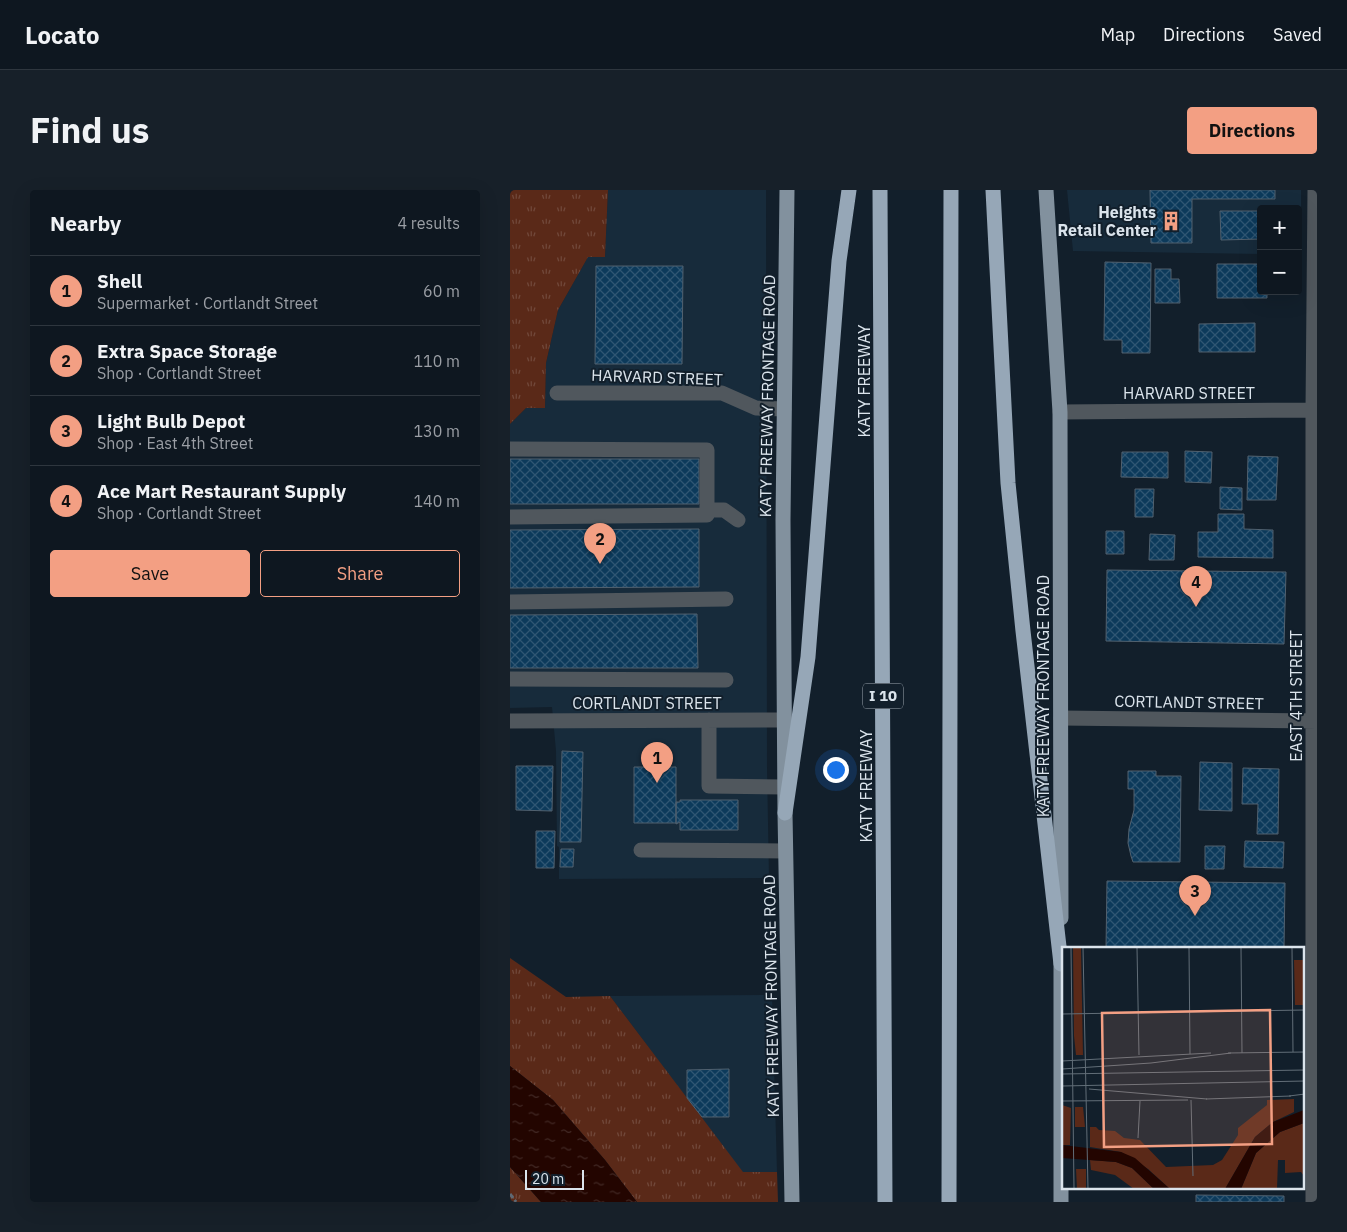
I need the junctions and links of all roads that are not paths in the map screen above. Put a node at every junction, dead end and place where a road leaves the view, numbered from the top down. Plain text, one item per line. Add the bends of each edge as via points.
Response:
1 (787, 190) edge
2 (849, 190) edge
3 (880, 190) edge
4 (951, 190) edge
5 (993, 190) edge
6 (1046, 190) edge
7 (1315, 190) edge
8 (557, 393) dead end
9 (784, 409) junction
10 (1315, 410) edge
11 (1060, 412) junction
12 (510, 449) edge
13 (707, 510) junction
14 (510, 517) edge
15 (738, 520) dead end
16 (1315, 566) edge
17 (726, 599) dead end
18 (510, 602) edge
19 (510, 679) edge
20 (726, 680) dead end
21 (1061, 718) junction
22 (710, 720) junction
23 (785, 720) junction
24 (510, 721) edge
25 (1316, 721) edge
26 (785, 787) junction
27 (784, 813) junction
28 (641, 850) dead end
29 (785, 851) junction
30 (1315, 880) edge
31 (1061, 964) junction
32 (1062, 1030) edge
33 (1311, 1032) edge
34 (1315, 1184) edge
35 (792, 1202) edge
36 (885, 1202) edge
37 (949, 1202) edge
38 (1061, 1202) edge
39 (1313, 1202) edge

1 - 9 main road, KATY FREEWAY FRONTAGE ROAD
2 - 27 highway via 839,261 808,657
3 - 36 highway, KATY FREEWAY / I 10
4 - 37 highway
5 - 31 highway via 1008,483
6 - 11 main road, KATY FREEWAY FRONTAGE ROAD
7 - 10 street, EAST 4TH STREET
8 - 9 street, HARVARD STREET via 722,393 756,408
9 - 23 main road, KATY FREEWAY FRONTAGE ROAD
10 - 11 street, HARVARD STREET
10 - 16 street, EAST 4TH STREET
11 - 21 main road, KATY FREEWAY FRONTAGE ROAD
12 - 13 street via 707,450
13 - 14 street via 707,515
13 - 15 street via 724,510
16 - 25 street, EAST 4TH STREET
17 - 18 street
19 - 20 street
21 - 25 street, CORTLANDT STREET
21 - 31 main road, KATY FREEWAY FRONTAGE ROAD
22 - 23 street, CORTLANDT STREET
22 - 24 street, CORTLANDT STREET
22 - 26 street via 709,786
23 - 26 main road, KATY FREEWAY FRONTAGE ROAD
25 - 30 street, EAST 4TH STREET
26 - 27 main road, KATY FREEWAY FRONTAGE ROAD
27 - 29 main road, KATY FREEWAY FRONTAGE ROAD
28 - 29 street
29 - 35 main road, KATY FREEWAY FRONTAGE ROAD
30 - 33 street, EAST 4TH STREET
31 - 32 main road, KATY FREEWAY FRONTAGE ROAD
32 - 38 main road, KATY FREEWAY FRONTAGE ROAD
33 - 34 street, EAST 4TH STREET
34 - 39 street, EAST 4TH STREET

